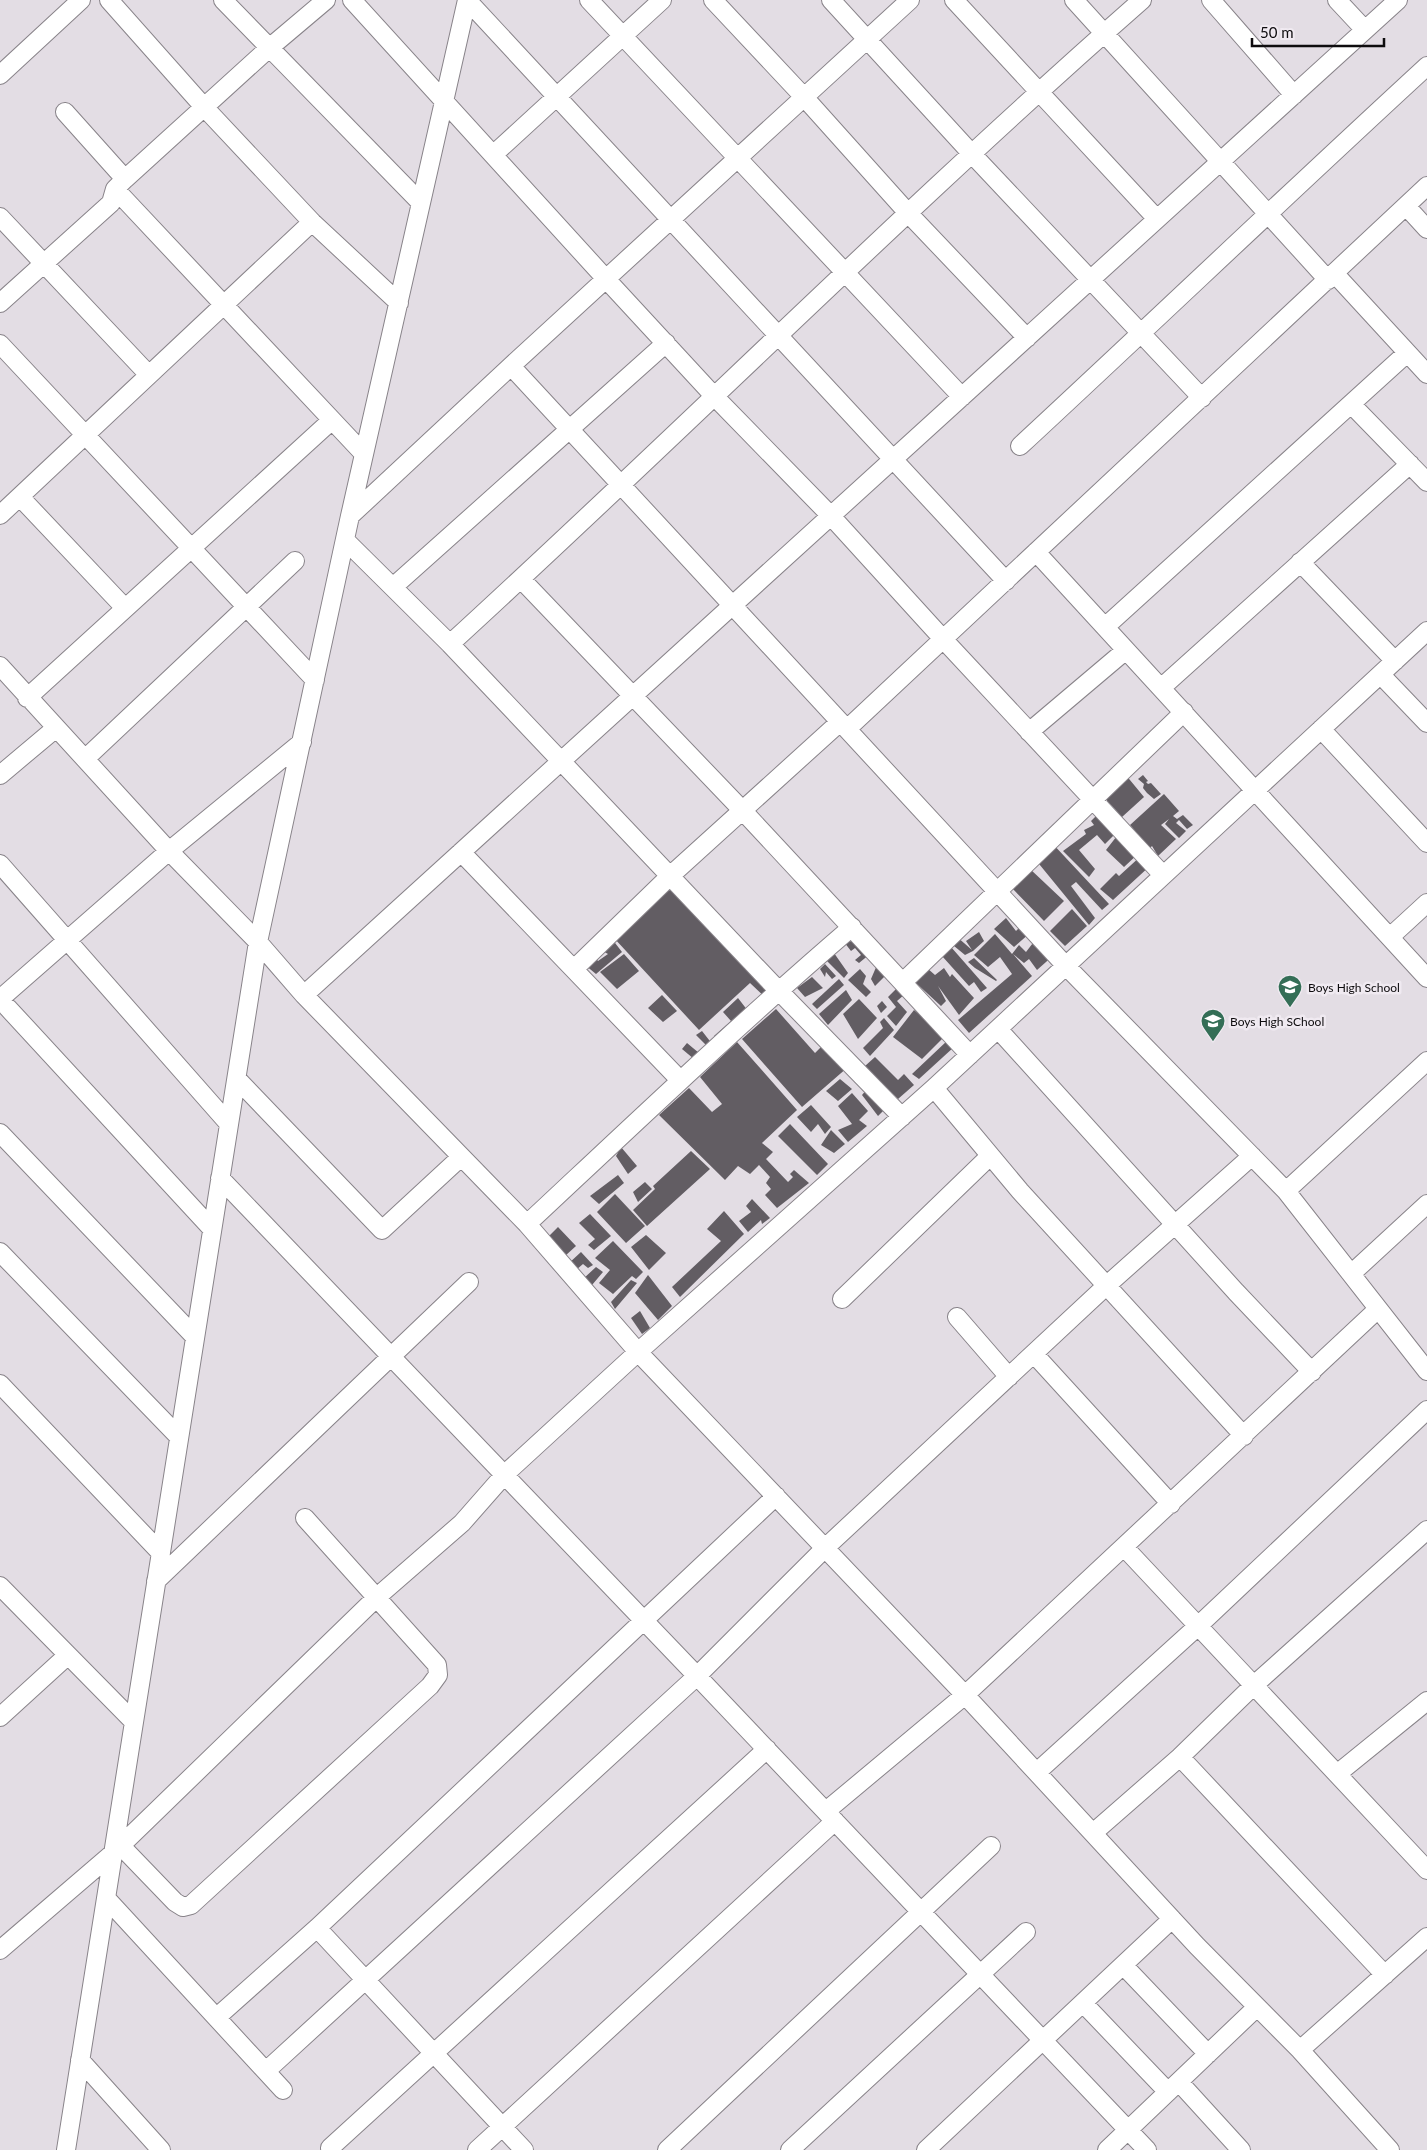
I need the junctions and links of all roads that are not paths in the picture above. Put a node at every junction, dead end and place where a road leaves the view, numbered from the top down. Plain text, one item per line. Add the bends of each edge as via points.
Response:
1 (81, 0) edge
2 (109, 0) edge
3 (223, 0) edge
4 (326, 0) edge
5 (352, 0) edge
6 (467, 0) edge
7 (589, 0) edge
8 (662, 0) edge
9 (713, 0) edge
10 (831, 0) edge
11 (910, 0) edge
12 (954, 0) edge
13 (1074, 0) edge
14 (1142, 0) edge
15 (1212, 0) edge
16 (1337, 0) edge
17 (1398, 0) edge
18 (1365, 30) junction
19 (1104, 33) junction
20 (623, 36) junction
21 (867, 40) junction
22 (268, 49) junction
23 (1427, 66) edge
24 (0, 75) edge
25 (1038, 93) junction
26 (1294, 95) junction
27 (557, 96) junction
28 (804, 97) junction
29 (444, 101) junction
30 (204, 107) junction
31 (65, 112) dead end
32 (971, 153) junction
33 (493, 155) junction
34 (738, 157) junction
35 (1221, 161) junction
36 (120, 184) junction
37 (1427, 186) edge
38 (421, 203) junction
39 (1406, 206) junction
40 (908, 213) junction
41 (1268, 213) junction
42 (0, 217) edge
43 (670, 219) junction
44 (1157, 220) junction
45 (312, 222) junction
46 (1427, 229) edge
47 (44, 262) junction
48 (845, 273) junction
49 (1331, 277) junction
50 (606, 279) junction
51 (1091, 280) junction
52 (0, 303) edge
53 (398, 303) junction
54 (224, 306) junction
55 (1142, 334) junction
56 (779, 336) junction
57 (1027, 338) junction
58 (666, 343) junction
59 (0, 344) edge
60 (1407, 352) junction
61 (511, 366) junction
62 (1427, 374) edge
63 (149, 375) junction
64 (715, 396) junction
65 (962, 397) junction
66 (1202, 398) junction
67 (1351, 404) junction
68 (332, 420) junction
69 (570, 429) junction
70 (86, 435) junction
71 (1020, 446) dead end
72 (364, 454) junction
73 (893, 460) junction
74 (1410, 464) junction
75 (1427, 482) edge
76 (621, 486) junction
77 (20, 497) junction
78 (0, 515) edge
79 (350, 516) junction
80 (831, 516) junction
81 (345, 540) junction
82 (192, 548) junction
83 (1036, 552) junction
84 (295, 561) dead end
85 (1300, 562) junction
86 (521, 579) junction
87 (1006, 581) junction
88 (392, 587) junction
89 (732, 606) junction
90 (247, 607) junction
91 (125, 608) junction
92 (1105, 627) junction
93 (1427, 631) edge
94 (943, 639) junction
95 (450, 644) junction
96 (1126, 650) junction
97 (1395, 661) junction
98 (0, 666) edge
99 (1381, 675) junction
100 (315, 680) junction
101 (1161, 688) junction
102 (634, 696) junction
103 (27, 698) junction
104 (1184, 712) junction
105 (1427, 723) edge
106 (843, 725) junction
107 (56, 728) junction
108 (1321, 729) junction
109 (1029, 732) junction
110 (302, 742) junction
111 (86, 758) junction
112 (560, 762) junction
113 (0, 775) edge
114 (1255, 791) junction
115 (1093, 800) junction
116 (743, 811) junction
117 (1427, 844) edge
118 (169, 851) junction
119 (462, 852) junction
120 (0, 864) edge
121 (1164, 875) junction
122 (670, 876) junction
123 (997, 891) junction
124 (1427, 902) edge
125 (852, 927) junction
126 (1390, 937) junction
127 (67, 940) junction
128 (258, 942) junction
129 (1066, 966) junction
130 (574, 969) junction
131 (1427, 978) edge
132 (902, 982) junction
133 (778, 990) junction
134 (304, 995) junction
135 (4, 1003) edge
136 (998, 1029) junction
137 (970, 1055) junction
138 (1427, 1061) edge
139 (236, 1079) junction
140 (680, 1080) junction
141 (934, 1088) junction
142 (902, 1117) junction
143 (229, 1124) junction
144 (0, 1133) edge
145 (990, 1156) junction
146 (1252, 1156) junction
147 (461, 1157) junction
148 (220, 1178) junction
149 (1286, 1190) junction
150 (1427, 1204) edge
151 (526, 1224) junction
152 (1176, 1226) junction
153 (212, 1229) junction
154 (0, 1252) edge
155 (1351, 1274) junction
156 (469, 1282) dead end
157 (1106, 1286) junction
158 (842, 1299) dead end
159 (1378, 1309) junction
160 (957, 1317) dead end
161 (195, 1337) junction
162 (638, 1352) junction
163 (1034, 1354) junction
164 (391, 1356) junction
165 (1312, 1372) junction
166 (1427, 1372) edge
167 (1009, 1377) junction
168 (0, 1384) edge
169 (1427, 1410) edge
170 (1244, 1436) junction
171 (180, 1437) junction
172 (505, 1474) junction
173 (776, 1496) junction
174 (1171, 1504) junction
175 (305, 1518) dead end
176 (1427, 1530) edge
177 (1124, 1547) junction
178 (825, 1548) junction
179 (161, 1553) junction
180 (156, 1581) junction
181 (0, 1586) edge
182 (377, 1597) junction
183 (644, 1620) junction
184 (1198, 1626) junction
185 (68, 1654) junction
186 (697, 1676) junction
187 (1253, 1686) junction
188 (965, 1695) junction
189 (1427, 1701) edge
190 (0, 1717) edge
191 (134, 1722) junction
192 (767, 1749) junction
193 (1180, 1757) junction
194 (1037, 1772) junction
195 (1337, 1774) junction
196 (830, 1816) junction
197 (1093, 1834) junction
198 (991, 1846) dead end
199 (117, 1849) junction
200 (1427, 1870) edge
201 (106, 1898) junction
202 (921, 1911) junction
203 (1172, 1918) junction
204 (317, 1928) junction
205 (1026, 1932) dead end
206 (1425, 1944) edge
207 (0, 1950) edge
208 (1123, 1965) junction
209 (980, 1974) junction
210 (1385, 1975) junction
211 (365, 1979) junction
212 (1083, 2003) junction
213 (1257, 2007) junction
214 (217, 2017) junction
215 (1043, 2041) junction
216 (1300, 2050) junction
217 (435, 2053) junction
218 (1208, 2054) junction
219 (80, 2060) junction
220 (266, 2071) junction
221 (1173, 2087) junction
222 (283, 2090) dead end
223 (502, 2126) junction
224 (1128, 2130) junction
225 (330, 2148) dead end
226 (66, 2150) edge
227 (161, 2150) edge
228 (477, 2150) edge
229 (524, 2150) edge
230 (668, 2150) edge
231 (790, 2150) edge
232 (926, 2150) edge
233 (1107, 2150) edge
234 (1146, 2150) edge
235 (1241, 2150) edge
236 (1390, 2150) edge

1 - 24 street
2 - 30 street
3 - 22 street
4 - 22 street
5 - 29 street
6 - 27 street
6 - 29 street
7 - 20 street
8 - 20 street
9 - 28 street
10 - 21 street
11 - 21 street
12 - 25 street
13 - 19 street
14 - 19 street
15 - 26 street
16 - 18 street
17 - 18 street
18 - 26 street
19 - 25 street
19 - 35 street
20 - 27 street
20 - 34 street
21 - 28 street
21 - 32 street
22 - 30 street
22 - 38 street
23 - 41 street
25 - 32 street
25 - 44 street
26 - 35 street
27 - 33 street
27 - 43 street
28 - 34 street
28 - 40 street
29 - 33 street
29 - 38 street
30 - 36 street
30 - 45 street
31 - 36 street
32 - 40 street
32 - 51 street
33 - 50 street
34 - 43 street
34 - 48 street
35 - 41 street
35 - 44 street
36 - 47 street via 111,203
36 - 54 street
37 - 39 street
38 - 53 street
39 - 46 street
39 - 49 street
40 - 48 street
40 - 57 street
41 - 49 street
41 - 55 street
42 - 47 street
43 - 50 street
43 - 56 street
44 - 51 street
45 - 53 street
45 - 54 street
47 - 52 street
47 - 63 street
48 - 56 street
48 - 65 street
49 - 60 street
49 - 66 street
50 - 58 street
50 - 61 street
51 - 55 street
51 - 57 street
53 - 72 street
54 - 63 street
54 - 68 street
55 - 66 street
55 - 71 street
56 - 64 street
56 - 73 street
57 - 65 street
58 - 64 street
58 - 69 street
59 - 70 street
60 - 62 street
60 - 67 street
61 - 69 street
61 - 79 street
63 - 70 street
64 - 76 street
64 - 80 street
65 - 73 street
66 - 83 street
67 - 74 street
67 - 92 street
68 - 72 street
68 - 82 street
69 - 76 street
69 - 88 street
70 - 77 street
70 - 82 street
72 - 79 street
73 - 80 street
73 - 87 street
74 - 75 street
74 - 85 street
76 - 86 street
76 - 89 street
77 - 78 street
77 - 91 street
79 - 81 street
80 - 89 street
80 - 94 street
81 - 88 street
81 - 100 street
82 - 90 street
82 - 91 street
83 - 87 street
83 - 92 street
84 - 90 street
85 - 97 street
85 - 101 street
86 - 95 street
86 - 102 street
87 - 94 street
88 - 95 street
89 - 102 street
89 - 106 street
90 - 100 street
90 - 111 street
91 - 103 street
92 - 96 street
93 - 97 street
94 - 106 street
94 - 109 street
95 - 112 street
96 - 101 street
96 - 109 street
97 - 99 street
98 - 103 street
99 - 105 street
99 - 108 street
100 - 110 street
101 - 104 street
102 - 112 street
102 - 116 street
103 - 107 street
104 - 114 street
104 - 115 street
106 - 116 street
106 - 123 street
107 - 111 street
107 - 113 street
108 - 114 street
108 - 117 street
109 - 115 street
110 - 118 street
110 - 128 street
111 - 118 street
112 - 119 street
112 - 122 street
114 - 121 street
114 - 126 street
115 - 121 street
115 - 123 street
116 - 122 street
116 - 125 street
118 - 127 street
118 - 128 street
119 - 130 street
119 - 134 street
120 - 127 street
121 - 129 street
122 - 130 street
122 - 133 street
123 - 129 street
123 - 132 street
124 - 126 street
125 - 132 street
125 - 133 street
126 - 131 street
127 - 135 street
127 - 143 street
128 - 134 street
128 - 139 street
129 - 136 street
129 - 146 street
130 - 140 street
132 - 137 street
133 - 140 street
133 - 142 street
134 - 147 street
135 - 153 street
136 - 137 street
136 - 152 street
137 - 141 street
138 - 149 street
139 - 143 street
139 - 147 street via 382,1230
140 - 151 street
141 - 142 street
141 - 145 street
142 - 162 street
143 - 148 street
144 - 161 street
145 - 157 street
145 - 158 street
146 - 149 street
146 - 152 street
147 - 151 street
148 - 153 street
148 - 164 street
149 - 155 street
150 - 155 street
151 - 162 street
152 - 157 street
152 - 165 street
153 - 161 street
154 - 171 street
155 - 159 street
156 - 164 street
157 - 163 street
157 - 170 street
159 - 165 street
159 - 166 street
160 - 167 street
161 - 171 street
162 - 172 street
162 - 173 street
163 - 167 street
163 - 174 street
164 - 172 street
164 - 180 street
165 - 170 street
167 - 178 street
168 - 179 street
169 - 184 street
170 - 174 street
171 - 179 street
172 - 182 street via 462,1523
172 - 183 street
173 - 178 street
173 - 183 street
174 - 177 street
175 - 182 street
176 - 187 street
177 - 184 street
177 - 188 street
178 - 186 street
178 - 188 street
179 - 180 street
180 - 191 street
181 - 185 street
182 - 199 street
182 - 199 street via 437,1665 438,1675 430,1686 191,1905 183,1907 175,1902
183 - 186 street
183 - 204 street
184 - 187 street
184 - 194 street
185 - 190 street
185 - 191 street
186 - 192 street
186 - 211 street
187 - 193 street
187 - 195 street
188 - 194 street
188 - 196 street
189 - 195 street
191 - 199 street
192 - 196 street
192 - 217 street
193 - 197 street
193 - 210 street
194 - 197 street
195 - 200 street
196 - 202 street
196 - 223 street
197 - 203 street
198 - 202 street
199 - 201 street
199 - 207 street
201 - 214 street
201 - 219 street
202 - 209 street
202 - 230 street
203 - 208 street
203 - 213 street
204 - 211 street
204 - 214 street
205 - 209 street
206 - 210 street
208 - 212 street
208 - 218 street
209 - 215 street
209 - 231 street
210 - 216 street
211 - 217 street
211 - 220 street
212 - 215 street
212 - 221 street
213 - 216 street
213 - 218 street
214 - 220 street
215 - 224 street
215 - 232 street
216 - 236 street
217 - 223 street
217 - 225 street
218 - 221 street
219 - 226 street
219 - 227 street
220 - 222 street
221 - 224 street
221 - 235 street
223 - 228 street
223 - 229 street
224 - 233 street
224 - 234 street

